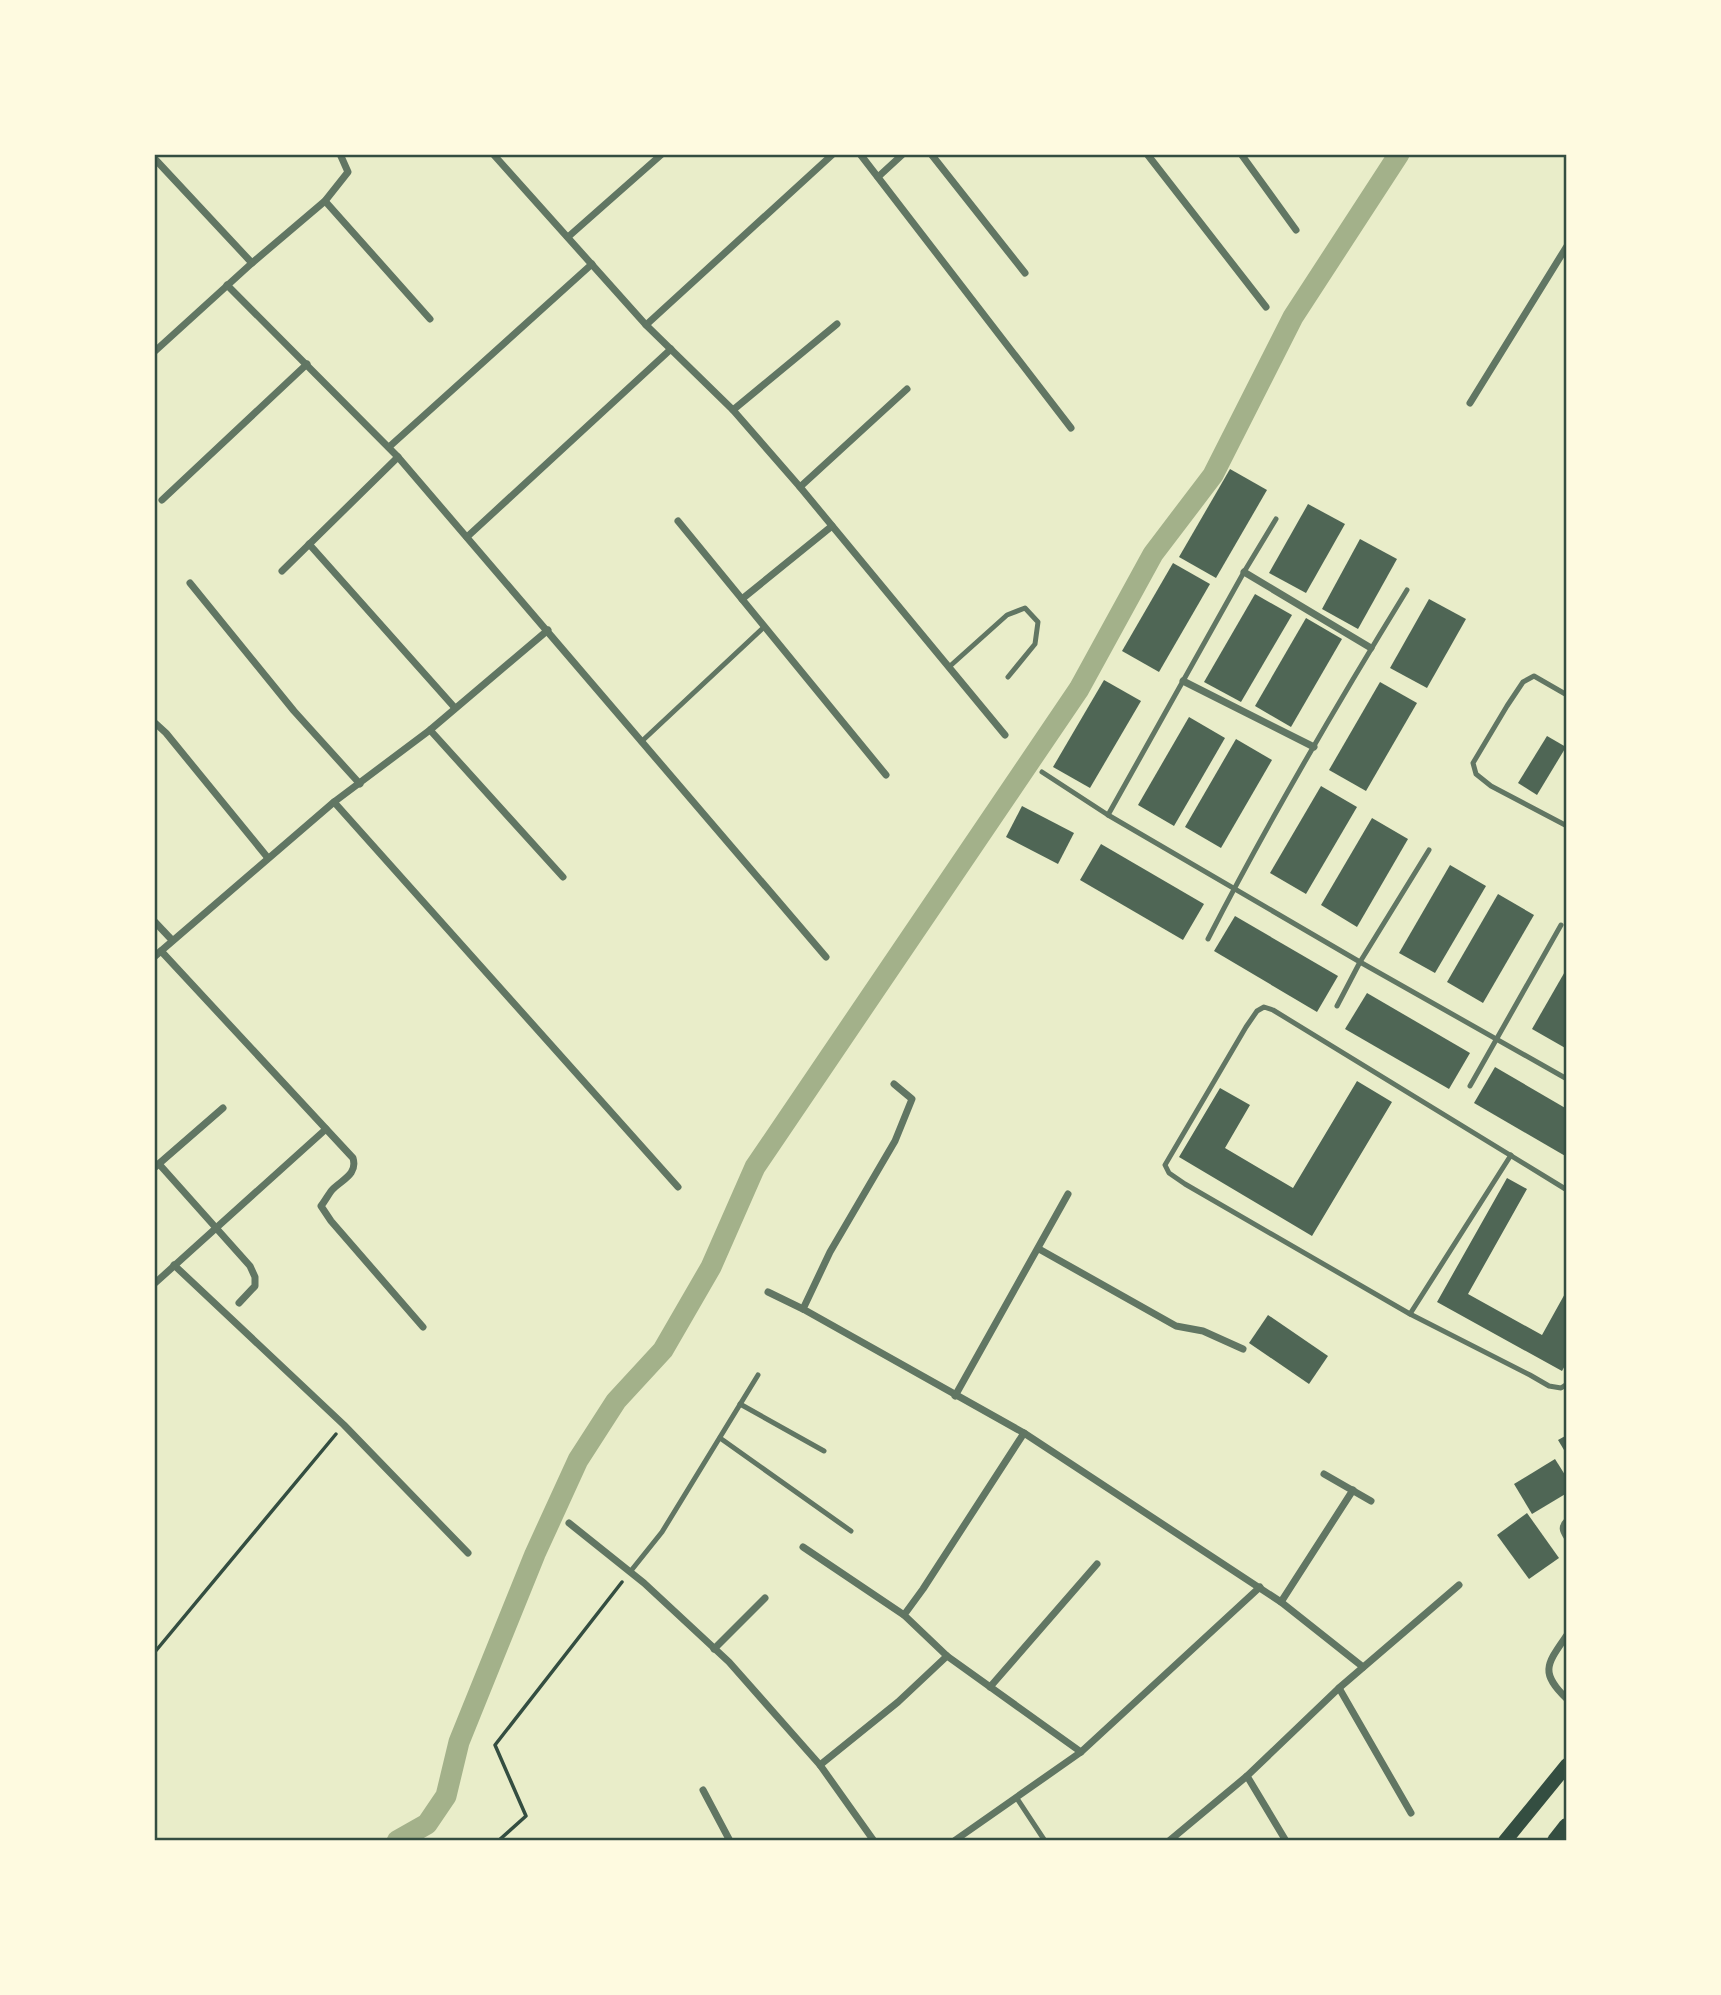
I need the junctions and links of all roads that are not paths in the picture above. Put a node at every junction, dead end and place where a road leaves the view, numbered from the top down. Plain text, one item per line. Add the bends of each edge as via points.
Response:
1 (340, 154) edge
2 (493, 154) edge
3 (662, 154) edge
4 (833, 154) edge
5 (860, 154) edge
6 (903, 154) edge
7 (931, 154) edge
8 (1147, 154) edge
9 (1241, 154) edge
10 (154, 158) edge
11 (162, 167) junction
12 (154, 176) edge
13 (878, 177) junction
14 (325, 201) junction
15 (1296, 230) dead end
16 (568, 237) junction
17 (1567, 246) edge
18 (251, 263) junction
19 (592, 264) junction
20 (1025, 273) dead end
21 (227, 285) junction
22 (1266, 307) dead end
23 (430, 319) dead end
24 (837, 324) dead end
25 (646, 325) junction
26 (671, 349) junction
27 (154, 352) edge
28 (307, 365) junction
29 (907, 389) dead end
30 (1471, 403) dead end
31 (733, 410) junction
32 (1072, 428) dead end
33 (389, 447) junction
34 (398, 457) junction
35 (800, 487) junction
36 (162, 500) dead end
37 (1276, 519) dead end
38 (678, 521) dead end
39 (832, 526) junction
40 (467, 537) junction
41 (309, 544) junction
42 (282, 571) dead end
43 (1244, 572) junction
44 (190, 583) dead end
45 (1407, 590) dead end
46 (741, 599) junction
47 (764, 627) junction
48 (548, 630) junction
49 (1371, 648) junction
50 (949, 667) junction
51 (1008, 677) dead end
52 (1183, 681) junction
53 (1567, 695) edge
54 (455, 708) junction
55 (154, 722) edge
56 (430, 730) junction
57 (1005, 735) dead end
58 (641, 742) junction
59 (1314, 747) junction
60 (1042, 772) dead end
61 (886, 775) dead end
62 (360, 784) junction
63 (334, 802) junction
64 (1108, 815) junction
65 (1567, 826) edge
66 (1429, 850) dead end
67 (268, 858) junction
68 (563, 877) dead end
69 (1234, 888) junction
70 (154, 921) edge
71 (1561, 925) dead end
72 (1208, 939) dead end
73 (172, 940) junction
74 (161, 951) junction
75 (154, 957) edge
76 (827, 957) dead end
77 (1360, 962) junction
78 (1337, 1006) dead end
79 (1495, 1039) junction
80 (1567, 1079) edge
81 (894, 1084) dead end
82 (1470, 1086) dead end
83 (223, 1108) dead end
84 (326, 1129) junction
85 (1511, 1155) junction
86 (157, 1166) edge
87 (677, 1187) dead end
88 (1567, 1190) edge
89 (1068, 1195) dead end
90 (216, 1227) junction
91 (1039, 1249) junction
92 (174, 1265) junction
93 (154, 1283) edge
94 (768, 1292) dead end
95 (239, 1303) dead end
96 (803, 1309) junction
97 (1410, 1314) junction
98 (423, 1327) dead end
99 (1243, 1349) dead end
100 (758, 1375) dead end
101 (1567, 1384) edge
102 (955, 1396) junction
103 (740, 1405) junction
104 (1024, 1433) junction
105 (720, 1438) junction
106 (824, 1451) dead end
107 (1324, 1474) dead end
108 (1353, 1490) junction
109 (1371, 1502) dead end
110 (1567, 1521) edge
111 (569, 1523) dead end
112 (850, 1531) dead end
113 (1567, 1537) edge
114 (803, 1547) dead end
115 (468, 1553) dead end
116 (1097, 1564) dead end
117 (630, 1572) junction
118 (1459, 1585) dead end
119 (1260, 1587) junction
120 (765, 1598) dead end
121 (1281, 1602) junction
122 (904, 1615) junction
123 (1567, 1634) edge
124 (714, 1649) junction
125 (947, 1657) junction
126 (1363, 1667) junction
127 (990, 1687) junction
128 (1339, 1688) junction
129 (1567, 1699) edge
130 (1081, 1752) junction
131 (820, 1765) junction
132 (1567, 1765) edge
133 (1247, 1776) junction
134 (703, 1790) dead end
135 (1016, 1797) junction
136 (1411, 1813) dead end
137 (1567, 1827) edge
138 (730, 1841) edge
139 (874, 1841) edge
140 (954, 1841) edge
141 (1045, 1841) edge
142 (1168, 1841) edge
143 (1286, 1841) edge
144 (1505, 1841) edge
145 (1556, 1841) edge

1 - 14 street via 348,172
2 - 16 street
3 - 16 street
4 - 25 street
5 - 13 street
6 - 13 street
7 - 20 street
8 - 22 street
9 - 15 street
10 - 11 street
11 - 12 street
11 - 18 street
13 - 32 street
14 - 18 street
14 - 23 street
16 - 19 street
17 - 30 street
18 - 21 street
19 - 25 street
19 - 33 street
21 - 27 street
21 - 28 street
24 - 31 street
25 - 26 street
26 - 31 street
26 - 40 street
28 - 33 street
28 - 36 street
29 - 35 street
31 - 35 street
33 - 34 street
34 - 40 street
34 - 41 street
35 - 39 street
37 - 43 lane
38 - 46 street
39 - 46 street
39 - 50 street
40 - 48 street
41 - 42 street
41 - 54 street
43 - 49 street
43 - 52 lane
44 - 62 street
45 - 49 lane
46 - 47 street
47 - 58 lane
47 - 61 street
48 - 54 street
48 - 58 street
49 - 59 lane
50 - 51 lane via 1007,615 1025,608 1038,622 1035,644
50 - 57 street
52 - 59 street
52 - 64 lane
53 - 65 lane via 1534,676 1523,682 1473,763 1476,774 1491,786
54 - 56 street
55 - 67 street
56 - 62 street
56 - 68 street
58 - 76 street
59 - 69 lane
60 - 64 lane
62 - 63 street
63 - 67 street
63 - 87 street
64 - 69 lane
66 - 77 lane
67 - 73 street
69 - 72 lane
69 - 77 lane
70 - 73 street
71 - 79 lane
73 - 74 street
74 - 75 street
74 - 84 street
77 - 78 lane
77 - 79 lane
79 - 80 lane
79 - 82 lane
81 - 96 street via 912,1100 895,1141 830,1252
83 - 86 street
84 - 90 street
84 - 98 street via 355,1164 321,1206
85 - 88 lane
85 - 97 lane
85 - 97 lane via 1273,1010 1264,1007 1257,1011 1246,1027 1165,1165 1169,1173
86 - 90 street
89 - 91 street
90 - 92 street
90 - 95 street via 255,1277 255,1286
91 - 99 street via 1176,1326 1203,1331
91 - 102 street
92 - 93 street
92 - 115 street via 344,1425
94 - 96 street
96 - 102 street
97 - 101 lane via 1549,1386
100 - 103 lane
102 - 104 street
103 - 105 lane
103 - 106 lane
104 - 119 street
104 - 122 street
105 - 112 lane
105 - 117 lane via 663,1532
107 - 108 street
108 - 109 street
108 - 121 street
110 - 113 street via 1563,1531
111 - 117 street
114 - 122 street
116 - 127 street
117 - 124 street
118 - 126 street
119 - 121 street
119 - 130 street
120 - 124 street
121 - 126 street
122 - 125 street
123 - 129 street via 1548,1672 1552,1685
124 - 131 street
125 - 127 street
125 - 131 street
126 - 128 street
127 - 130 street
128 - 133 street
128 - 136 street
130 - 135 street
131 - 139 street
132 - 144 main road
133 - 142 street
133 - 143 street
134 - 138 street
135 - 140 street
135 - 141 lane
137 - 145 main road

